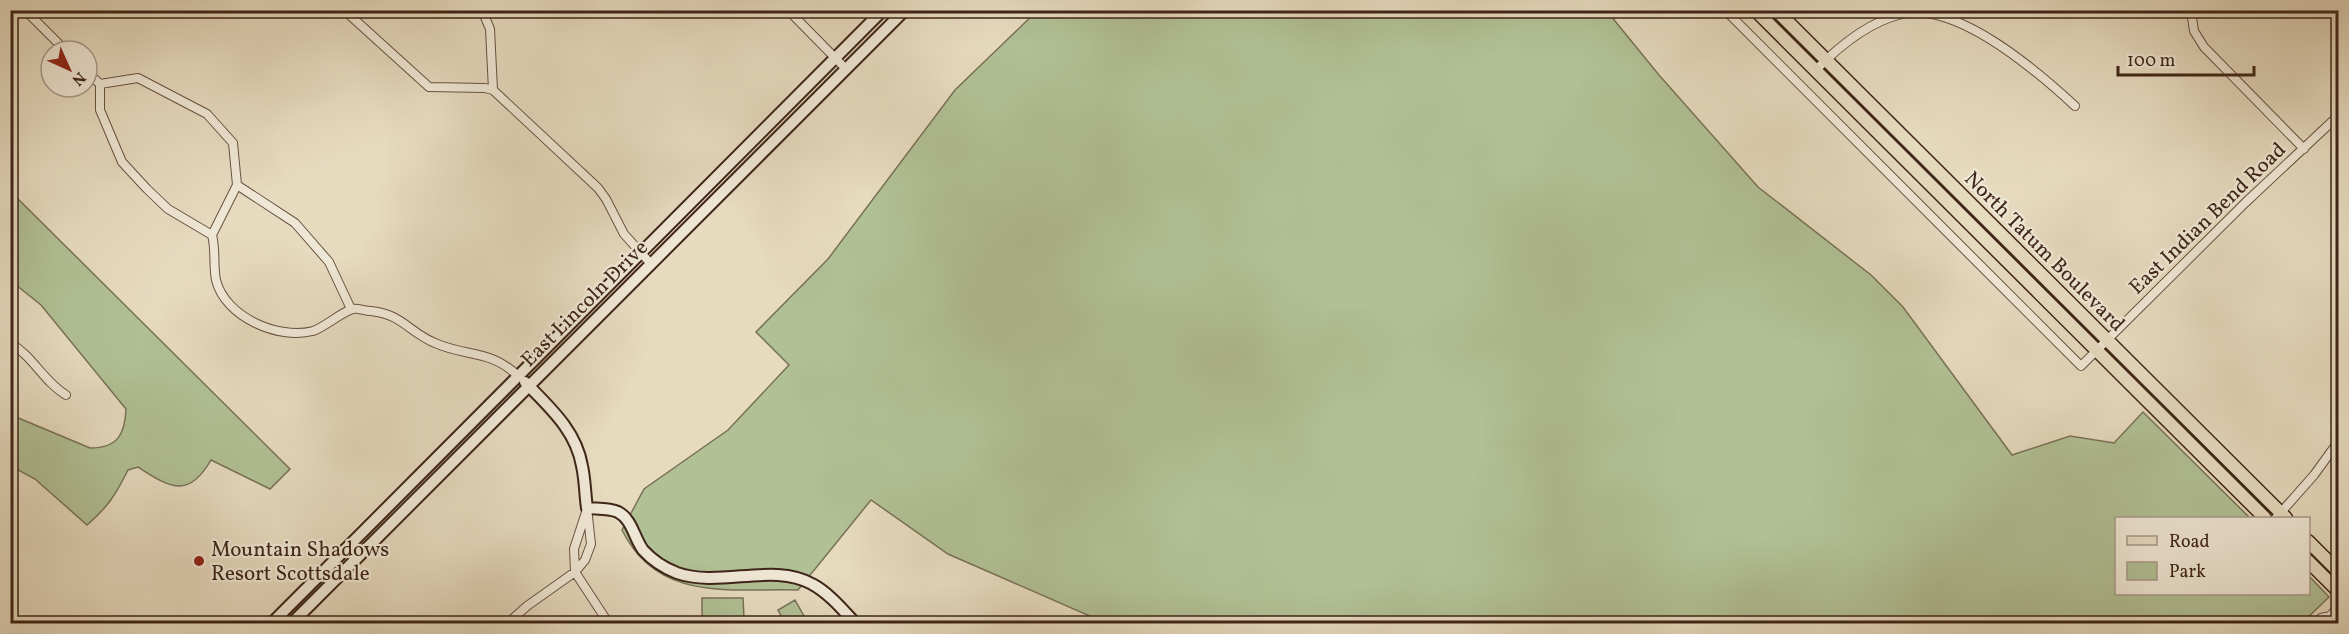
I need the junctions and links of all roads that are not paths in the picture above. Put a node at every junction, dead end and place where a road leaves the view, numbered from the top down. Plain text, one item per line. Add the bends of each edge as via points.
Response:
1 (25, 10) edge
2 (344, 10) edge
3 (482, 10) edge
4 (788, 10) edge
5 (883, 10) edge
6 (905, 10) edge
7 (1725, 10) edge
8 (1755, 10) edge
9 (1776, 10) edge
10 (2191, 10) edge
11 (54, 39) edge
12 (836, 58) junction
13 (1826, 60) junction
14 (846, 69) junction
15 (1815, 71) junction
16 (100, 84) joint
17 (494, 90) junction
18 (2075, 106) dead end
19 (2338, 116) edge
20 (2304, 149) junction
21 (237, 185) junction
22 (212, 235) junction
23 (640, 253) junction
24 (651, 264) junction
25 (351, 309) junction
26 (10, 343) edge
27 (2102, 346) junction
28 (518, 376) junction
29 (528, 386) junction
30 (66, 395) dead end
31 (2338, 442) edge
32 (390, 504) junction
33 (587, 508) junction
34 (401, 515) junction
35 (2263, 517) edge
36 (2281, 517) edge
37 (2310, 543) edge
38 (2310, 563) edge
39 (2338, 571) edge
40 (575, 572) junction
41 (2338, 591) edge
42 (2338, 607) edge
43 (2329, 620) edge
44 (271, 624) edge
45 (291, 624) edge
46 (507, 624) edge
47 (609, 624) edge
48 (856, 624) edge
49 (2315, 624) edge

1 - 11 street
2 - 17 street via 429,87
3 - 17 street via 490,29
4 - 12 street
5 - 12 main road, East Lincoln Drive
6 - 14 main road, East Lincoln Drive
7 - 27 street, North Tatum Boulevard via 2081,366
8 - 15 main road, North Tatum Boulevard
9 - 13 main road, North Tatum Boulevard
10 - 20 street via 2194,31 2204,47
12 - 14 street
12 - 23 main road, East Lincoln Drive
13 - 15 street
13 - 18 street via 1844,43 1878,22 1904,13 1934,14 1951,18 1996,42
13 - 27 main road, North Tatum Boulevard
14 - 24 main road, East Lincoln Drive
15 - 27 main road, North Tatum Boulevard
16 - 21 street via 138,78 207,114 233,143
16 - 22 street via 100,110 122,162 168,209
17 - 23 street via 598,188 624,234
19 - 20 street, East Indian Bend Road
20 - 27 street, East Indian Bend Road
21 - 22 street
21 - 25 street via 295,223 329,262
22 - 25 street via 216,280 221,291 233,307 261,327 275,332 313,331
23 - 24 street
23 - 28 main road, East Lincoln Drive
24 - 29 main road, East Lincoln Drive
25 - 28 street via 387,313 437,345 502,362
26 - 30 street via 21,349 52,386
27 - 35 main road, North Tatum Boulevard
27 - 36 main road, North Tatum Boulevard
28 - 29 main road
28 - 32 main road, East Lincoln Drive
29 - 33 main road via 568,428 582,466
29 - 34 main road, East Lincoln Drive
31 - 36 street
32 - 34 main road
32 - 44 main road, East Lincoln Drive
33 - 40 street via 574,549
33 - 40 street via 591,544
33 - 48 main road via 621,514 643,549 668,568 700,578 774,575 802,579 825,592
34 - 45 main road, East Lincoln Drive
37 - 39 main road
38 - 41 main road
40 - 46 street
40 - 47 street
42 - 43 street
43 - 49 street via 2321,618

